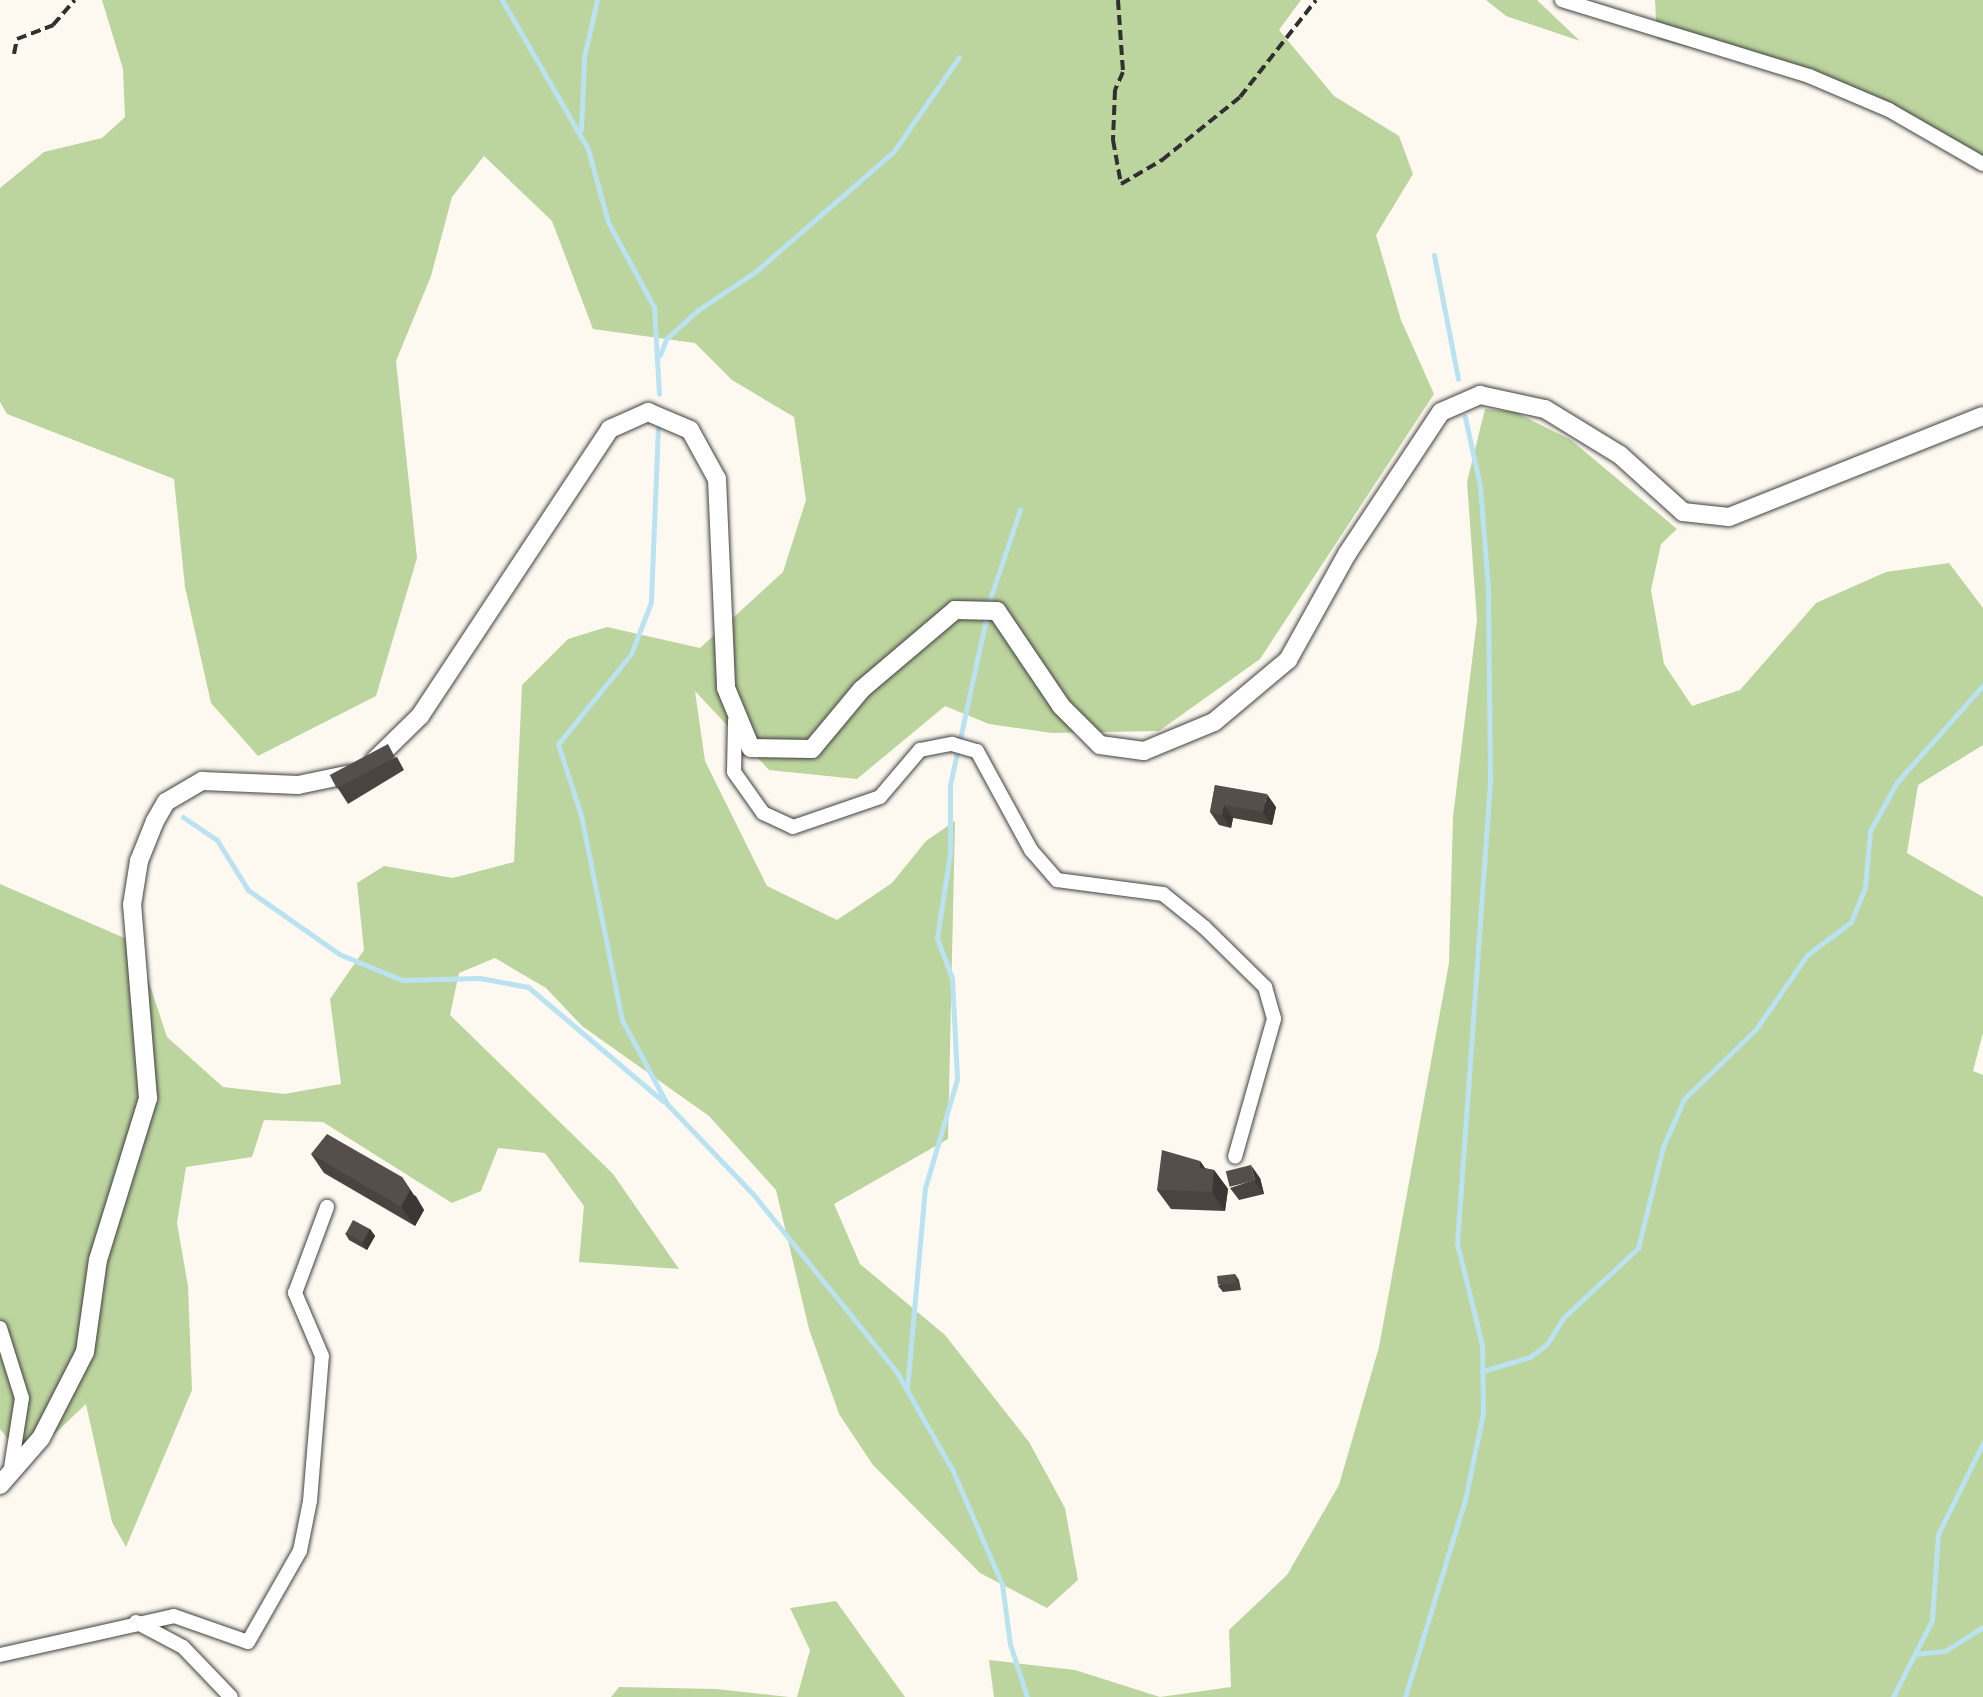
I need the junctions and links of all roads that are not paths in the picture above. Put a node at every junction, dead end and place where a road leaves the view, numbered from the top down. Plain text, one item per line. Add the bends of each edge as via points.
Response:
1 (1562, 0) edge
2 (1983, 164) edge
3 (1983, 416) edge
4 (735, 720) junction
5 (1235, 1156) dead end
6 (328, 1207) dead end
7 (0, 1328) edge
8 (5, 1480) edge
9 (135, 1622) junction
10 (0, 1655) edge
11 (231, 1697) edge

1 - 2 street via 1809,76 1890,110
3 - 4 street via 1729,517 1684,512 1620,455 1545,409 1480,394 1441,412 1346,554 1288,660 1214,722 1144,751 1100,744 1061,706 997,611 955,610 862,689 812,749 752,748
4 - 5 street via 734,772 763,812 793,826 880,797 920,750 952,744 978,751 1031,850 1057,880 1162,894 1204,926 1265,986 1274,1019
4 - 8 street via 726,688 717,479 690,430 648,412 610,428 394,746 333,782 202,781 166,802 138,860 132,905 148,1098 98,1260 84,1352 66,1400
6 - 9 street via 295,1293 322,1356 300,1551 248,1642 174,1616
7 - 8 street via 22,1398
9 - 10 street
9 - 11 street via 183,1646

